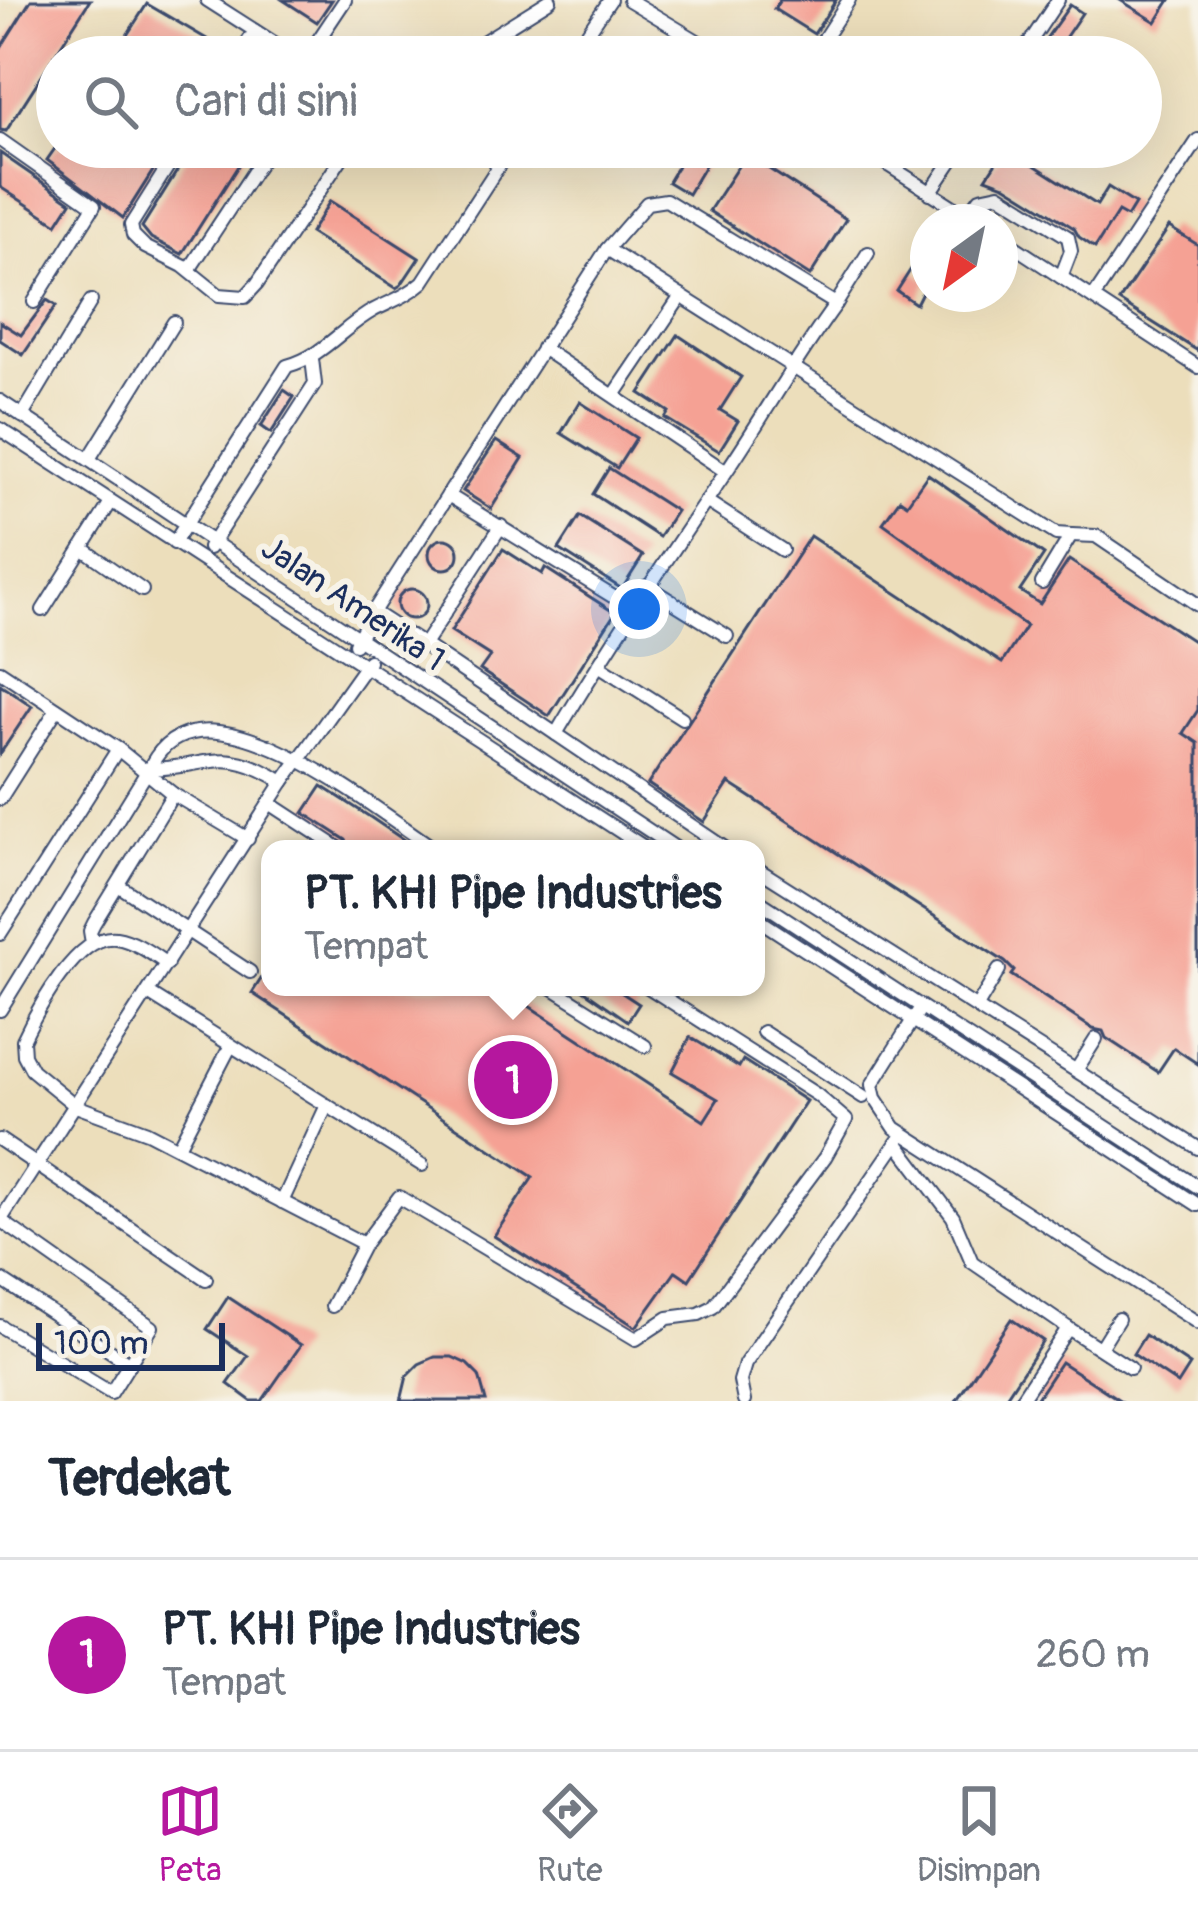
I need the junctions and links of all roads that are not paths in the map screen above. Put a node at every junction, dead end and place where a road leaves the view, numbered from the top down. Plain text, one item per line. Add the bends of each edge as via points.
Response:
1 (207, 0) edge
2 (345, 0) edge
3 (550, 0) edge
4 (610, 0) edge
5 (629, 0) edge
6 (849, 0) edge
7 (1058, 0) edge
8 (255, 31) junction
9 (252, 36) edge
10 (263, 36) edge
11 (321, 36) edge
12 (493, 36) edge
13 (585, 36) edge
14 (689, 36) edge
15 (826, 36) edge
16 (1034, 36) edge
17 (0, 140) edge
18 (1198, 140) edge
19 (36, 165) edge
20 (40, 168) edge
21 (167, 168) edge
22 (255, 168) edge
23 (335, 168) edge
24 (497, 168) edge
25 (892, 168) edge
26 (947, 168) edge
27 (931, 193) junction
28 (948, 204) edge
29 (978, 204) edge
30 (1015, 204) edge
31 (1018, 206) edge
32 (607, 249) junction
33 (1018, 249) edge
34 (868, 253) dead end
35 (189, 270) junction
36 (1060, 277) junction
37 (681, 296) junction
38 (1093, 298) junction
39 (91, 301) dead end
40 (34, 302) dead end
41 (836, 304) junction
42 (174, 322) dead end
43 (542, 348) junction
44 (312, 359) junction
45 (791, 366) junction
46 (1198, 367) edge
47 (615, 394) junction
48 (0, 401) edge
49 (22, 416) junction
50 (0, 429) edge
51 (88, 459) junction
52 (725, 471) junction
53 (448, 495) junction
54 (706, 501) junction
55 (111, 502) junction
56 (185, 524) junction
57 (501, 526) junction
58 (1071, 535) junction
59 (213, 542) junction
60 (174, 543) junction
61 (82, 548) junction
62 (782, 550) dead end
63 (202, 561) junction
64 (1042, 583) dead end
65 (647, 586) junction
66 (142, 590) dead end
67 (1198, 605) edge
68 (633, 609) junction
69 (44, 610) dead end
70 (373, 612) junction
71 (727, 636) dead end
72 (358, 640) junction
73 (424, 645) junction
74 (375, 652) junction
75 (348, 655) junction
76 (365, 666) junction
77 (600, 666) junction
78 (0, 671) edge
79 (57, 709) junction
80 (682, 718) dead end
81 (556, 734) junction
82 (118, 749) junction
83 (299, 760) junction
84 (149, 771) junction
85 (283, 782) junction
86 (173, 794) junction
87 (0, 799) edge
88 (272, 804) junction
89 (248, 839) junction
90 (326, 840) edge
91 (421, 840) edge
92 (633, 840) edge
93 (663, 840) edge
94 (713, 840) edge
95 (765, 874) edge
96 (118, 884) junction
97 (765, 905) edge
98 (765, 924) edge
99 (189, 930) junction
100 (0, 934) edge
101 (92, 943) junction
102 (167, 964) junction
103 (999, 970) dead end
104 (250, 972) dead end
105 (148, 993) junction
106 (575, 996) edge
107 (662, 996) edge
108 (922, 1005) junction
109 (978, 1005) junction
110 (0, 1010) edge
111 (914, 1018) junction
112 (763, 1032) dead end
113 (1096, 1039) dead end
114 (231, 1045) junction
115 (645, 1046) dead end
116 (1077, 1069) junction
117 (872, 1085) junction
118 (863, 1097) junction
119 (76, 1106) junction
120 (327, 1106) junction
121 (846, 1120) junction
122 (900, 1139) junction
123 (0, 1140) edge
124 (178, 1148) junction
125 (1198, 1148) edge
126 (37, 1163) junction
127 (422, 1165) dead end
128 (1198, 1187) edge
129 (283, 1202) junction
130 (1198, 1205) edge
131 (0, 1220) edge
132 (364, 1244) junction
133 (0, 1279) edge
134 (206, 1279) dead end
135 (332, 1306) dead end
136 (1118, 1318) dead end
137 (1198, 1323) edge
138 (0, 1326) edge
139 (1068, 1328) junction
140 (1100, 1348) junction
141 (130, 1364) junction
142 (1130, 1368) dead end
143 (112, 1397) edge
144 (744, 1401) edge
145 (1020, 1401) edge

1 - 8 street
2 - 11 street
3 - 12 street
4 - 13 street
5 - 14 street
6 - 15 street
7 - 16 street
8 - 9 street
8 - 10 street
17 - 19 street
18 - 38 street
20 - 40 street via 94,206
21 - 35 street via 131,224 133,235
22 - 35 street
23 - 35 street via 245,296 219,295
24 - 44 street via 423,282
25 - 27 street
26 - 27 street
27 - 28 street
29 - 30 street via 999,194
31 - 36 street via 1068,237
32 - 37 street
32 - 41 street via 646,203 666,200
32 - 43 street
33 - 36 street
34 - 41 street
36 - 38 street
37 - 45 street
37 - 47 street
38 - 46 street
39 - 49 street
41 - 45 street
42 - 51 street
43 - 47 street
43 - 53 street
44 - 56 street via 287,366
44 - 59 street via 316,385
45 - 52 street
45 - 58 street via 1056,534
47 - 52 street
48 - 49 street, Jalan Amerika 1
49 - 51 street, Jalan Amerika 1
50 - 55 street, Jalan Amerika 1
51 - 56 street, Jalan Amerika 1
52 - 54 street
53 - 57 street
53 - 70 street
54 - 62 street
54 - 65 street
55 - 60 street, Jalan Amerika 1
55 - 61 street
56 - 59 street, Jalan Amerika 1
56 - 60 street
57 - 68 street
57 - 73 street
58 - 64 street
58 - 67 street via 1096,536
59 - 63 street
59 - 72 street, Jalan Amerika 1
60 - 63 street, Jalan Amerika 1
61 - 66 street
61 - 69 street
63 - 75 street, Jalan Amerika 1
65 - 68 street
65 - 71 street
68 - 77 street
70 - 72 street
70 - 73 street
72 - 74 street, Jalan Amerika 1
72 - 75 street
73 - 81 street
74 - 76 street
74 - 93 street, Jalan Amerika 1
75 - 76 street, Jalan Amerika 1
76 - 83 street
76 - 92 street, Jalan Amerika 1
77 - 80 street
77 - 81 street
78 - 79 street
79 - 82 street
79 - 87 street
81 - 94 street
82 - 84 street
82 - 100 street
83 - 84 street via 247,735 217,732 170,741
83 - 85 street
83 - 91 street
84 - 85 street via 234,759
84 - 86 street
84 - 110 street
85 - 88 street
86 - 89 street
86 - 96 street
88 - 89 street
88 - 90 street
89 - 99 street
95 - 109 street
96 - 99 street
96 - 101 street via 90,931
97 - 108 street
98 - 111 street
99 - 102 street
99 - 104 street
101 - 102 street via 114,938
101 - 119 street via 23,1040 32,1070
102 - 105 street
103 - 109 street
105 - 114 street
105 - 119 street
106 - 115 street
107 - 121 street
108 - 111 street
108 - 128 street
109 - 116 street
111 - 117 street
111 - 130 street
112 - 118 street
113 - 116 street
114 - 120 street
114 - 124 street
116 - 125 street
117 - 118 street
117 - 122 street
118 - 121 street
119 - 124 street
119 - 126 street
120 - 127 street
120 - 129 street
121 - 132 street via 713,1307 668,1318 641,1338 404,1198 392,1201
122 - 137 street
122 - 139 street via 952,1217 971,1262
122 - 144 street via 745,1364
123 - 126 street
124 - 129 street
126 - 131 street
126 - 134 street
129 - 132 street
131 - 141 street via 152,1327
132 - 135 street
133 - 141 street
136 - 140 street
138 - 143 street
139 - 140 street
139 - 145 street
140 - 142 street
141 - 143 street

